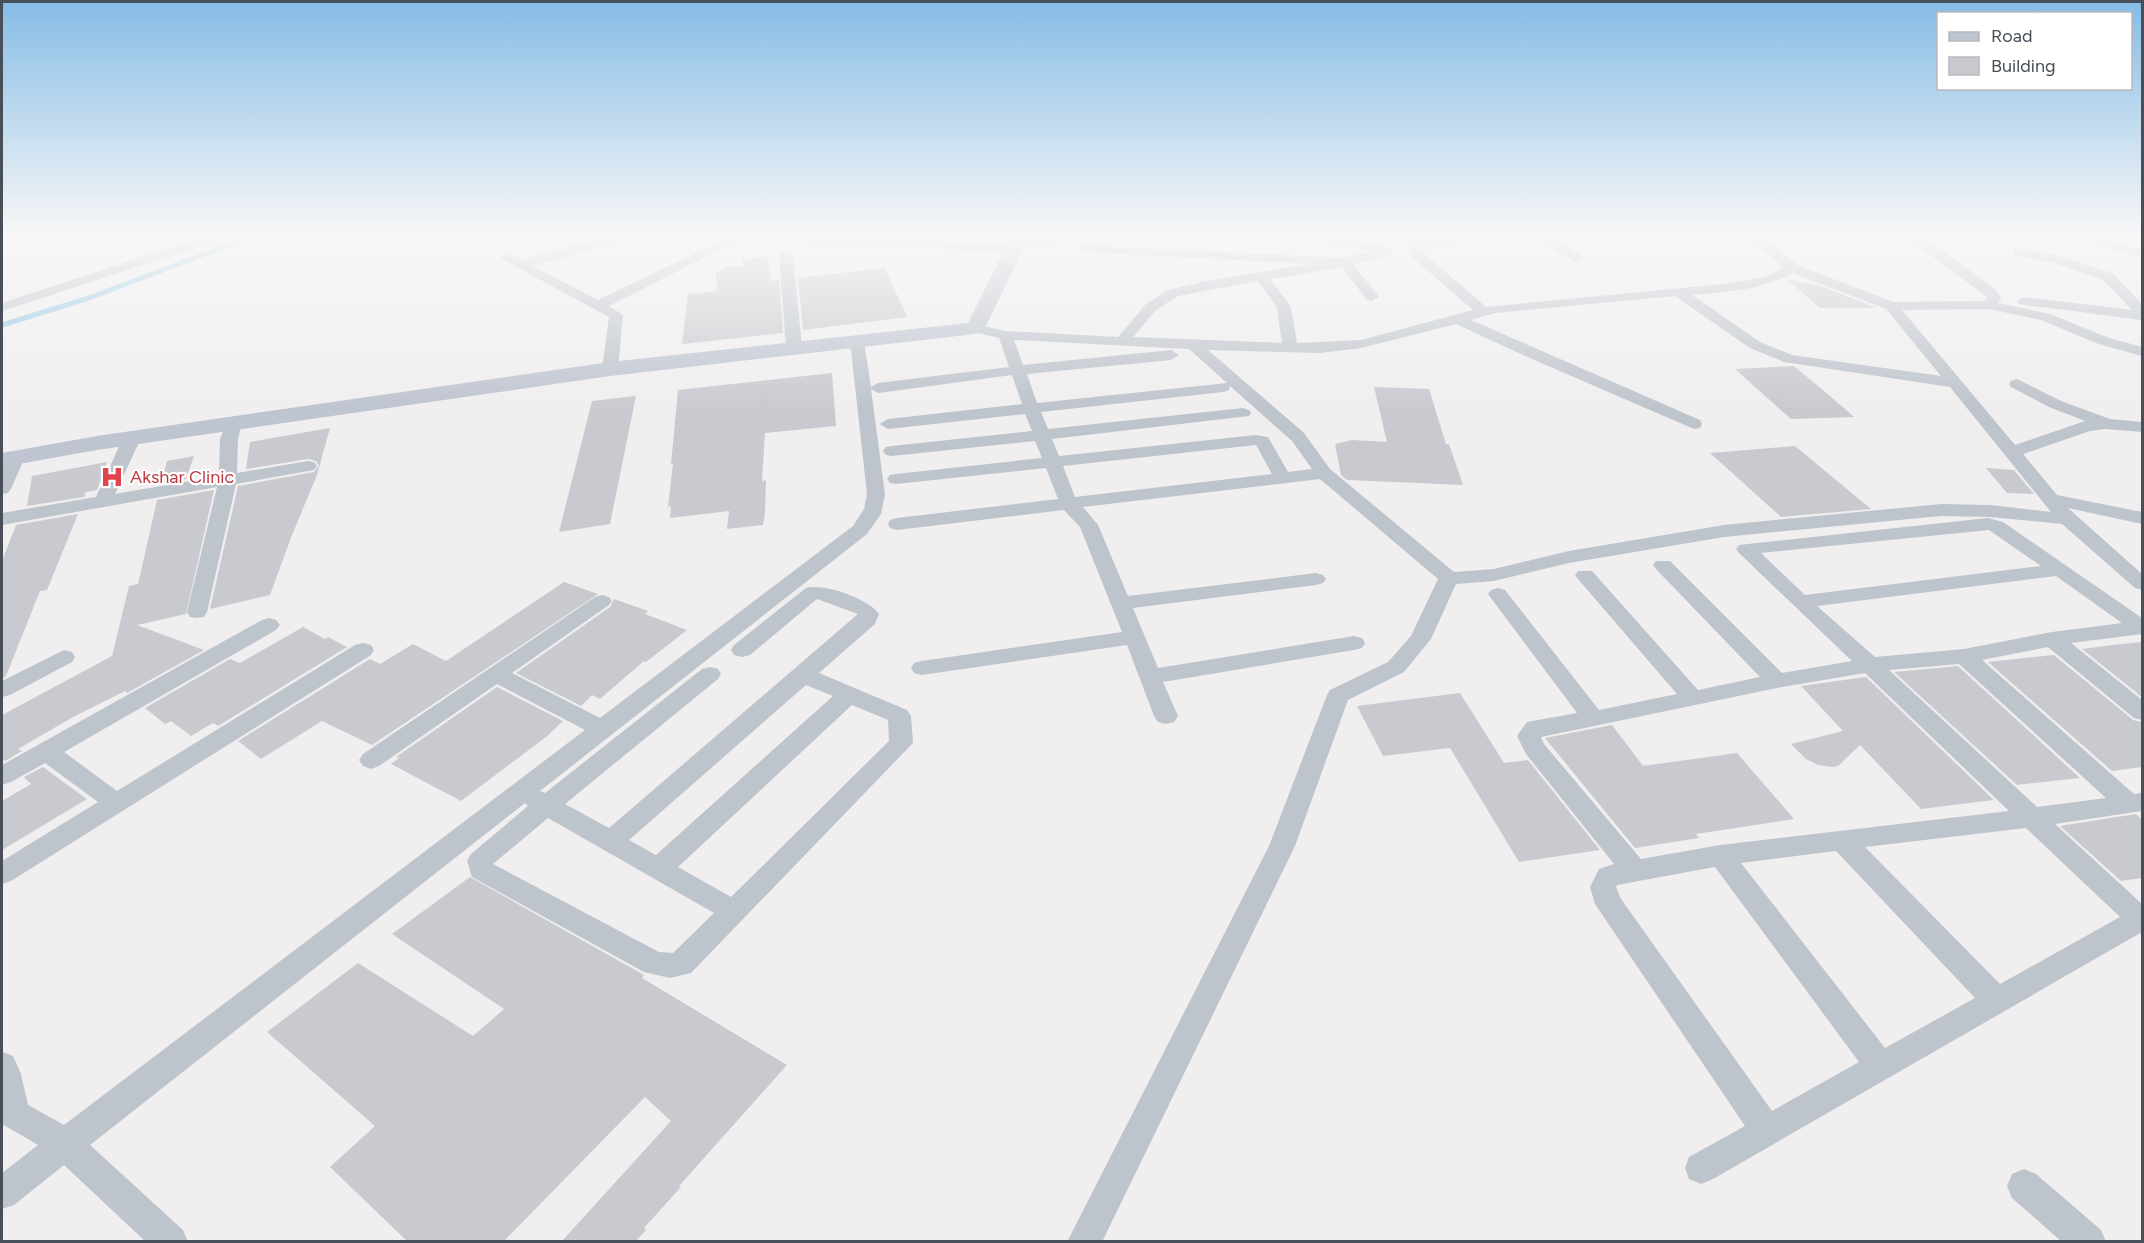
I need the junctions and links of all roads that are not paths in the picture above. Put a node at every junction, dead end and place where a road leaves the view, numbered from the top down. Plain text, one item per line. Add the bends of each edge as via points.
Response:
1 (45, 293) edge
2 (575, 293) edge
3 (624, 293) edge
4 (789, 293) edge
5 (994, 293) edge
6 (1173, 293) edge
7 (1274, 293) edge
8 (1369, 293) edge
9 (1461, 293) edge
10 (1667, 293) edge
11 (1679, 293) edge
12 (1857, 293) edge
13 (1990, 293) edge
14 (2123, 293) edge
15 (1372, 297) dead end
16 (1991, 302) junction
17 (599, 305) junction
18 (1891, 306) junction
19 (2, 307) edge
20 (1483, 312) junction
21 (2142, 314) edge
22 (1460, 320) junction
23 (975, 328) junction
24 (1005, 335) junction
25 (857, 341) junction
26 (1122, 341) junction
27 (1193, 345) junction
28 (794, 347) junction
29 (1290, 347) junction
30 (2142, 351) edge
31 (1172, 355) dead end
32 (610, 369) junction
33 (1018, 370) junction
34 (1955, 383) junction
35 (2017, 384) dead end
36 (878, 387) dead end
37 (1223, 387) dead end
38 (1031, 408) junction
39 (1243, 413) dead end
40 (234, 423) junction
41 (888, 424) dead end
42 (1694, 424) dead end
43 (2105, 424) junction
44 (2142, 428) edge
45 (1041, 435) junction
46 (132, 438) junction
47 (892, 451) dead end
48 (2012, 452) junction
49 (9, 458) edge
50 (1052, 462) junction
51 (308, 466) dead end
52 (1324, 473) junction
53 (1283, 478) junction
54 (896, 479) dead end
55 (228, 480) junction
56 (2, 489) edge
57 (2051, 500) junction
58 (103, 501) junction
59 (1069, 504) junction
60 (2142, 518) edge
61 (2, 519) edge
62 (2067, 519) junction
63 (897, 525) dead end
64 (1663, 565) dead end
65 (2060, 570) junction
66 (1585, 575) dead end
67 (1449, 578) junction
68 (1316, 579) dead end
69 (2142, 584) edge
70 (1498, 594) dead end
71 (602, 601) dead end
72 (1800, 602) junction
73 (1121, 603) junction
74 (197, 612) dead end
75 (269, 625) dead end
76 (2142, 627) edge
77 (1134, 637) junction
78 (2052, 639) junction
79 (1354, 643) dead end
80 (363, 650) dead end
81 (742, 650) dead end
82 (1964, 656) junction
83 (64, 657) dead end
84 (1870, 665) junction
85 (922, 668) dead end
86 (496, 674) junction
87 (710, 674) dead end
88 (804, 675) junction
89 (1150, 677) junction
90 (1778, 681) junction
91 (2, 690) edge
92 (849, 695) junction
93 (1694, 699) junction
94 (2142, 712) edge
95 (1167, 717) dead end
96 (1594, 718) junction
97 (602, 729) junction
98 (46, 751) junction
99 (371, 760) dead end
100 (2, 776) edge
101 (522, 791) junction
102 (116, 803) junction
103 (2136, 803) edge
104 (546, 805) junction
105 (2032, 818) junction
106 (1841, 839) junction
107 (610, 842) junction
108 (1720, 855) junction
109 (658, 869) junction
110 (1634, 870) junction
111 (2, 874) edge
112 (733, 911) junction
113 (2142, 920) edge
114 (1997, 1001) junction
115 (2, 1066) edge
116 (1880, 1066) junction
117 (8, 1111) edge
118 (1767, 1130) junction
119 (65, 1144) junction
120 (1701, 1168) dead end
121 (2024, 1186) dead end
122 (2, 1193) edge
123 (171, 1242) edge
124 (1084, 1242) edge
125 (2089, 1242) edge

1 - 19 lane
2 - 17 street
3 - 17 street
4 - 28 street
5 - 23 street
6 - 26 street via 1151,307
7 - 29 street via 1284,307
8 - 15 street
9 - 20 street
10 - 20 street
11 - 34 street via 1755,345 1790,359
12 - 18 street
13 - 16 street
14 - 21 street
16 - 18 street
16 - 21 street
16 - 30 street
17 - 32 street via 616,315
18 - 34 street
20 - 22 street
22 - 29 street via 1361,344
22 - 42 street
23 - 24 street
23 - 25 street
24 - 26 street
24 - 33 street
25 - 28 street
25 - 97 street via 876,494 873,514 860,530
26 - 27 street
27 - 29 street
27 - 52 street via 1298,437
28 - 32 street
31 - 33 street
32 - 40 street
33 - 36 street
33 - 38 street
34 - 48 street
35 - 43 street
37 - 38 street
38 - 41 street
38 - 45 street
39 - 45 street
40 - 46 street
40 - 55 street via 229,440
43 - 44 street
43 - 48 street via 2087,426
45 - 47 street
45 - 50 street
46 - 49 street
46 - 58 street
48 - 57 street
49 - 56 street
50 - 53 street via 1262,441
50 - 54 street
50 - 59 street
51 - 55 street
52 - 53 street
52 - 67 street
53 - 59 street
55 - 58 street
55 - 74 street
57 - 60 street
57 - 62 street
58 - 61 street
59 - 63 street
59 - 73 street via 1089,525
62 - 67 street via 1941,510 1652,541 1494,575
62 - 69 street
64 - 90 street
65 - 72 street
65 - 72 street via 1988,524 1746,549
65 - 76 street
66 - 93 street
67 - 124 street via 1420,639 1396,667 1338,695 1282,846
68 - 73 street
70 - 96 street
71 - 86 street
72 - 84 street
73 - 77 street
75 - 98 street
76 - 78 street
77 - 85 street
77 - 89 street
78 - 82 street
78 - 94 street
79 - 89 street
80 - 102 street
81 - 88 street via 813,592 866,610 868,619
82 - 84 street
82 - 103 street
83 - 91 street
84 - 90 street
84 - 105 street
86 - 97 street
86 - 99 street
87 - 104 street
88 - 92 street
88 - 107 street
89 - 95 street
90 - 93 street
92 - 109 street
92 - 112 street via 899,716 901,743
93 - 96 street
96 - 110 street via 1535,728 1529,736 1534,748
97 - 101 street
98 - 100 street
98 - 102 street
101 - 104 street
101 - 119 street
102 - 111 street
103 - 105 street
104 - 107 street
104 - 112 street via 487,853 480,861 481,870 654,963 670,966 681,964
105 - 106 street
105 - 113 street
106 - 108 street
106 - 114 street
107 - 109 street
108 - 110 street
108 - 116 street
109 - 112 street
110 - 118 street via 1608,876 1603,887 1609,904
113 - 114 street
114 - 116 street
115 - 117 street
116 - 118 street
117 - 119 street
118 - 120 street
119 - 122 street
119 - 123 street
121 - 125 street

